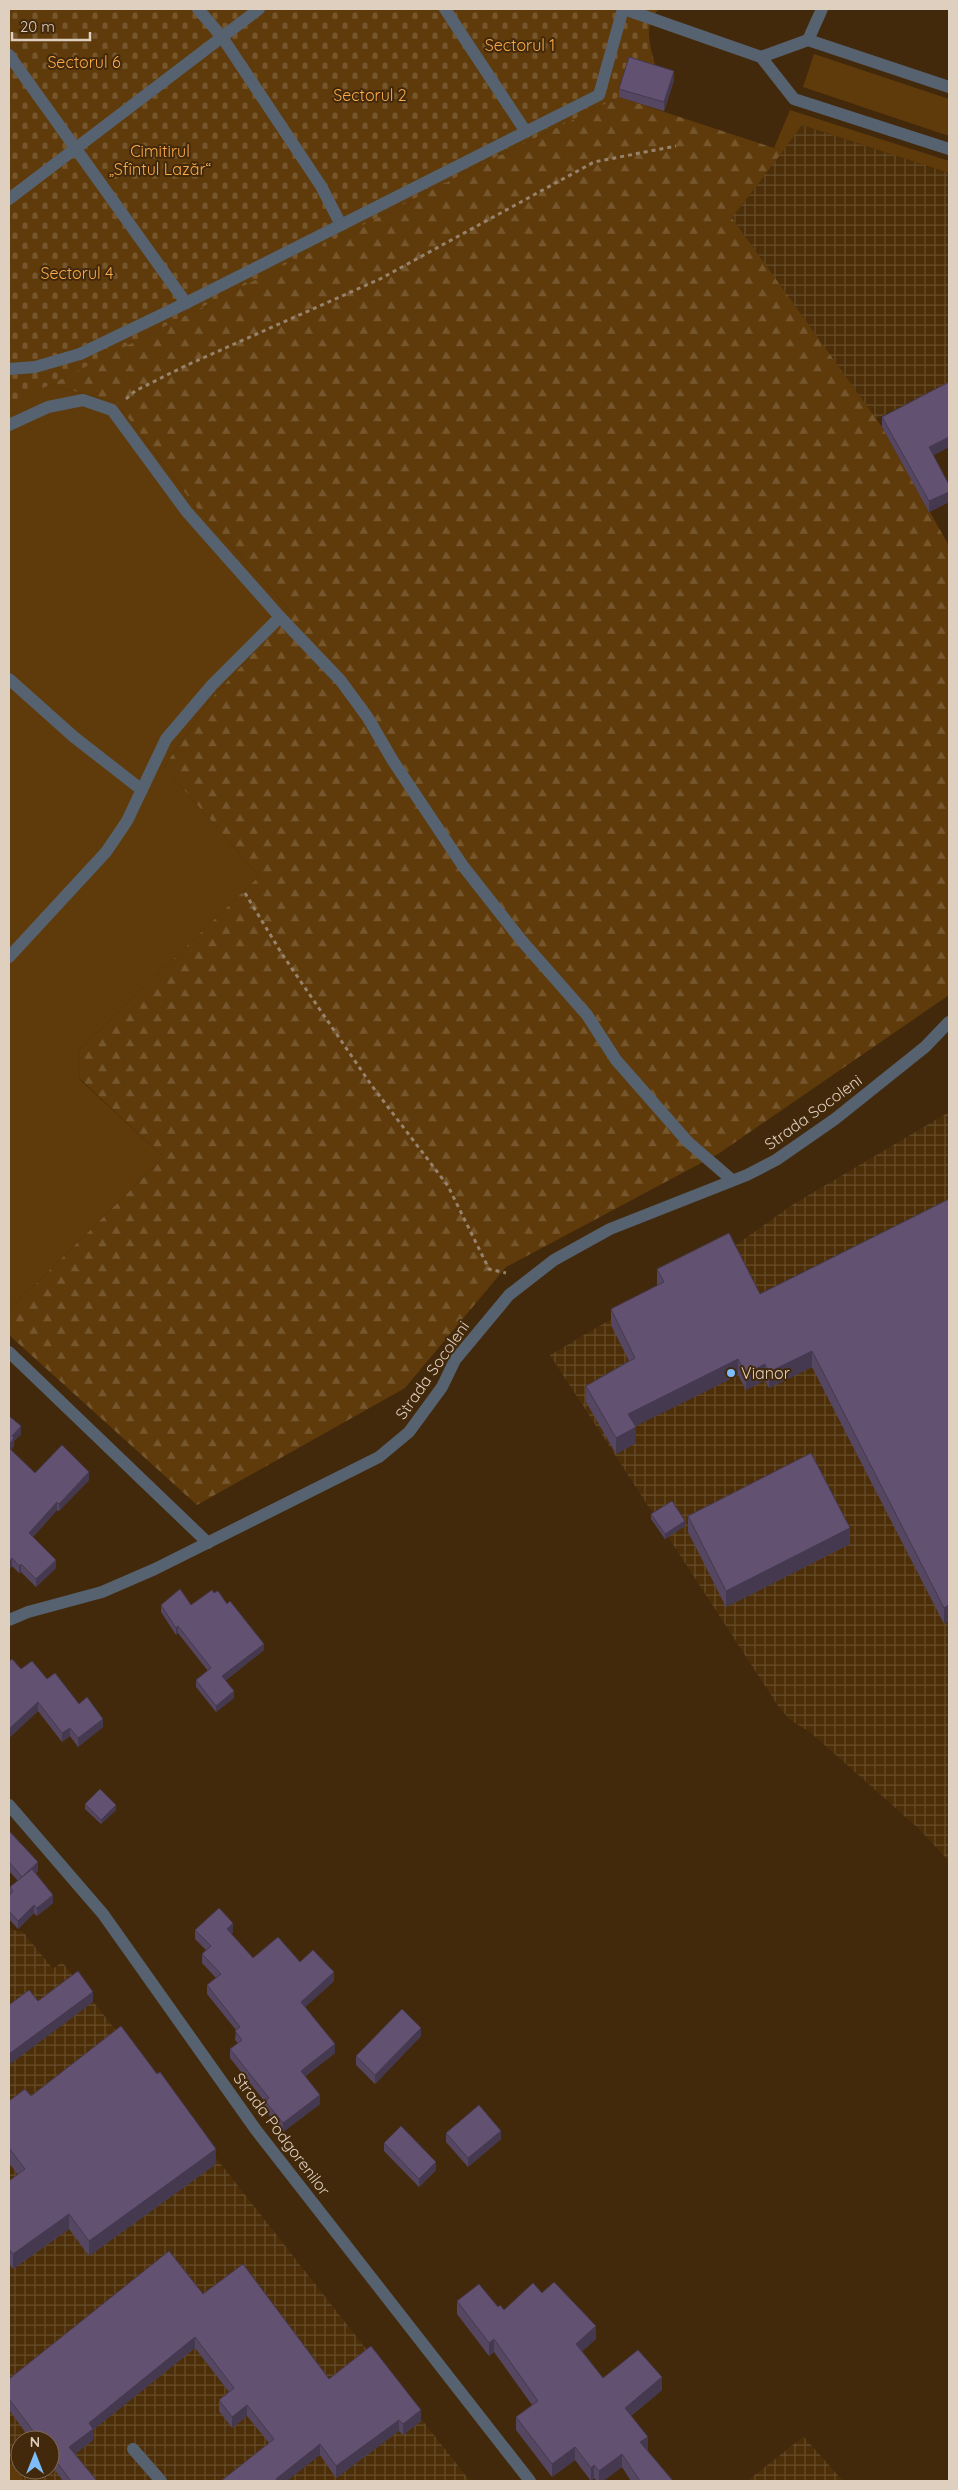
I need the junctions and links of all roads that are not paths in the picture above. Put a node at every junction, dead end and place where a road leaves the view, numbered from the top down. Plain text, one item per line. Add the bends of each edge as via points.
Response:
1 (198, 9) edge
2 (259, 9) edge
3 (445, 9) edge
4 (623, 9) edge
5 (822, 9) edge
6 (222, 37) junction
7 (808, 40) junction
8 (9, 55) edge
9 (761, 56) junction
10 (949, 87) edge
11 (526, 132) junction
12 (75, 149) junction
13 (949, 149) edge
14 (9, 199) edge
15 (341, 225) junction
16 (186, 303) junction
17 (9, 369) edge
18 (9, 425) edge
19 (280, 617) junction
20 (9, 679) edge
21 (142, 790) junction
22 (9, 957) edge
23 (949, 1022) edge
24 (732, 1180) junction
25 (9, 1352) edge
26 (208, 1543) junction
27 (9, 1620) edge
28 (9, 1805) edge
29 (133, 2449) dead end
30 (161, 2481) edge
31 (530, 2481) edge

1 - 6 street
2 - 6 street
3 - 11 street
4 - 9 street
4 - 11 street via 599,95
5 - 7 street
6 - 12 street
6 - 15 street via 321,186
7 - 9 street
7 - 10 street
8 - 12 street
9 - 13 street via 794,99
11 - 15 street
12 - 14 street
12 - 16 street
15 - 16 street
16 - 17 street via 80,354 35,367
18 - 19 street via 48,407 83,400 112,410 188,512
19 - 21 street via 212,685 166,739
19 - 24 street via 341,681 463,866 522,941 587,1015 616,1060 688,1142
20 - 21 street
21 - 22 street via 127,821 106,852
23 - 24 street, Strada Socoleni via 925,1047 804,1142 776,1160
24 - 26 street, Strada Socoleni via 610,1229 554,1260 509,1295 474,1335 409,1432 379,1457
25 - 26 street
26 - 27 street, Strada Socoleni via 102,1592
28 - 31 street, Strada Podgorenilor via 103,1914 256,2130
29 - 30 street

